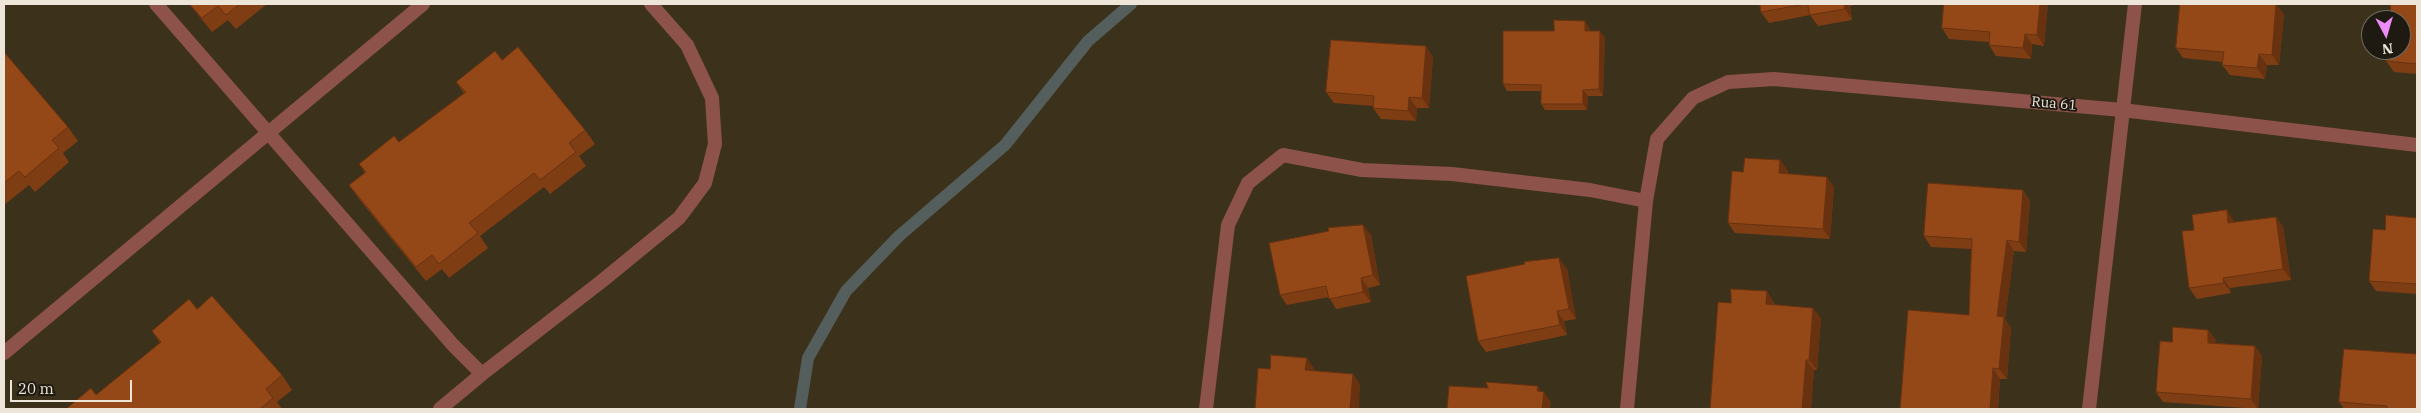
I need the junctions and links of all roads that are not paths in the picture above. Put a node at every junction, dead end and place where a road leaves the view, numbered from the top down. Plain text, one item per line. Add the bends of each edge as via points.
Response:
1 (156, 4) edge
2 (423, 4) edge
3 (651, 4) edge
4 (2135, 4) edge
5 (2122, 110) junction
6 (269, 131) junction
7 (2417, 145) edge
8 (1646, 201) junction
9 (4, 353) edge
10 (482, 374) junction
11 (440, 409) edge
12 (1206, 409) edge
13 (1626, 409) edge
14 (2089, 409) edge

1 - 6 street
2 - 6 street
3 - 10 street via 687,45 712,98 715,144 705,182 679,218
4 - 5 street
5 - 7 street, Rua 61
5 - 8 street, Rua 61 via 1774,79 1728,82 1693,98 1657,139
5 - 14 street
6 - 9 street
6 - 10 street via 453,345
8 - 12 street via 1590,190 1452,174 1362,170 1284,155 1248,183 1228,225
8 - 13 street
10 - 11 street

